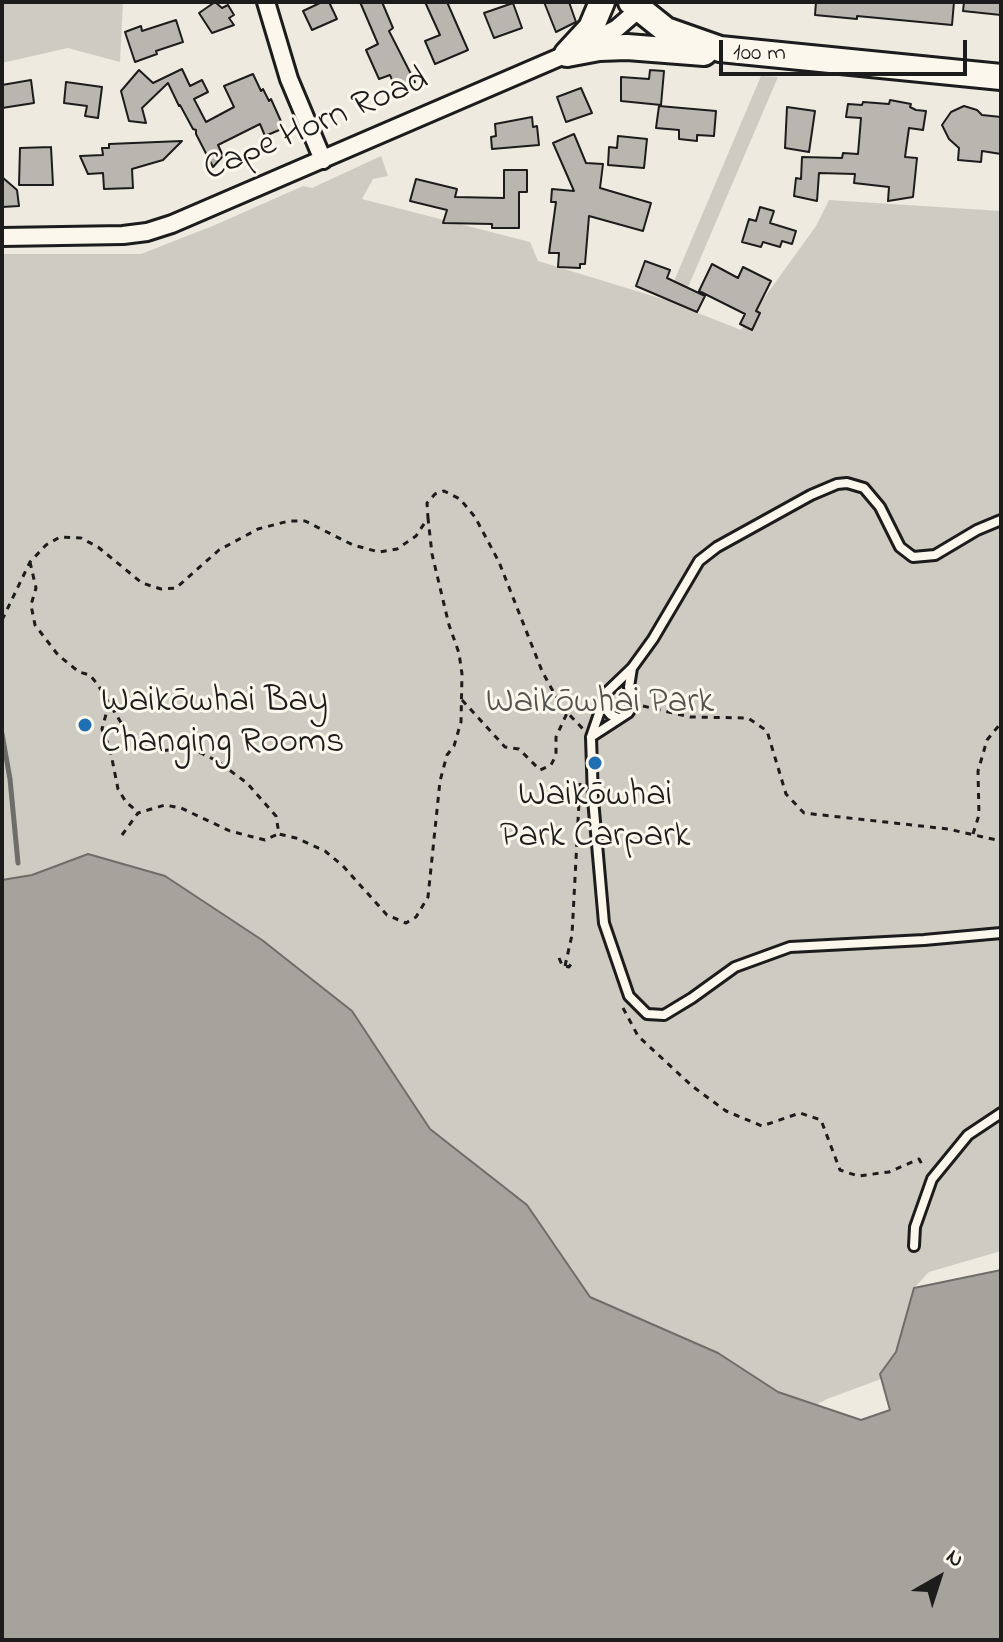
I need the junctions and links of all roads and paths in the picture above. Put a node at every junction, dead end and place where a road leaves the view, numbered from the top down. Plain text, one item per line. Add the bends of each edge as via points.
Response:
1 (266, 2) edge
2 (602, 2) edge
3 (634, 6) edge
4 (740, 52) junction
5 (567, 54) junction
6 (1001, 77) edge
7 (323, 160) junction
8 (2, 237) edge
9 (428, 518) junction
10 (1001, 520) edge
11 (30, 562) junction
12 (2, 620) edge
13 (632, 668) junction
14 (462, 699) junction
15 (603, 702) junction
16 (632, 702) junction
17 (109, 703) junction
18 (567, 713) junction
19 (618, 718) junction
20 (1001, 723) edge
21 (591, 737) junction
22 (592, 773) junction
23 (138, 813) junction
24 (279, 834) junction
25 (973, 834) junction
26 (122, 835) dead end
27 (1001, 841) edge
28 (1001, 933) edge
29 (559, 958) dead end
30 (574, 960) dead end
31 (565, 966) junction
32 (623, 981) junction
33 (1001, 1113) edge
34 (932, 1179) junction
35 (914, 1246) dead end

1 - 7 street via 289,79
2 - 5 main road via 591,28
3 - 4 main road via 681,37
3 - 5 street, Cape Horn Road via 616,29
4 - 5 main road via 627,47
4 - 6 main road
5 - 7 street, Cape Horn Road
7 - 8 street, Cape Horn Road via 147,232
9 - 11 path via 416,536 397,549 379,552 305,521 258,529 219,550 176,588 142,583 81,538 60,537
9 - 14 path via 432,554 459,653
9 - 18 path via 427,503 444,491 460,499 475,517 499,562 542,671
10 - 13 lane via 935,555 913,557 900,547 864,488 847,483 824,489 699,561
11 - 12 path
11 - 17 path via 35,625 58,655 90,675
13 - 15 lane
13 - 16 lane
14 - 18 path via 505,747 519,749 540,770 556,755 556,737
14 - 24 path via 461,722 440,781 428,897 416,917 406,923 387,915 325,851
15 - 19 lane
15 - 21 lane
16 - 19 lane via 628,713
16 - 25 path via 690,717 748,718 767,731 786,794 804,813
17 - 23 path via 102,729 118,789
17 - 24 path via 140,745 201,753 247,783 276,816
18 - 21 path
19 - 21 lane
20 - 25 path via 987,740 978,771 979,815
21 - 22 lane
22 - 31 path via 579,785 572,935
22 - 32 lane via 604,923
23 - 24 path via 165,805 253,837 265,840
23 - 26 path
25 - 27 path
28 - 32 lane via 790,947 735,967 664,1015 640,1009
29 - 31 path
30 - 31 path
32 - 34 path via 619,992 625,1016 638,1036 711,1101 762,1126 800,1113 821,1120 840,1170 858,1176 889,1172 919,1159
33 - 34 lane via 968,1135
34 - 35 lane

